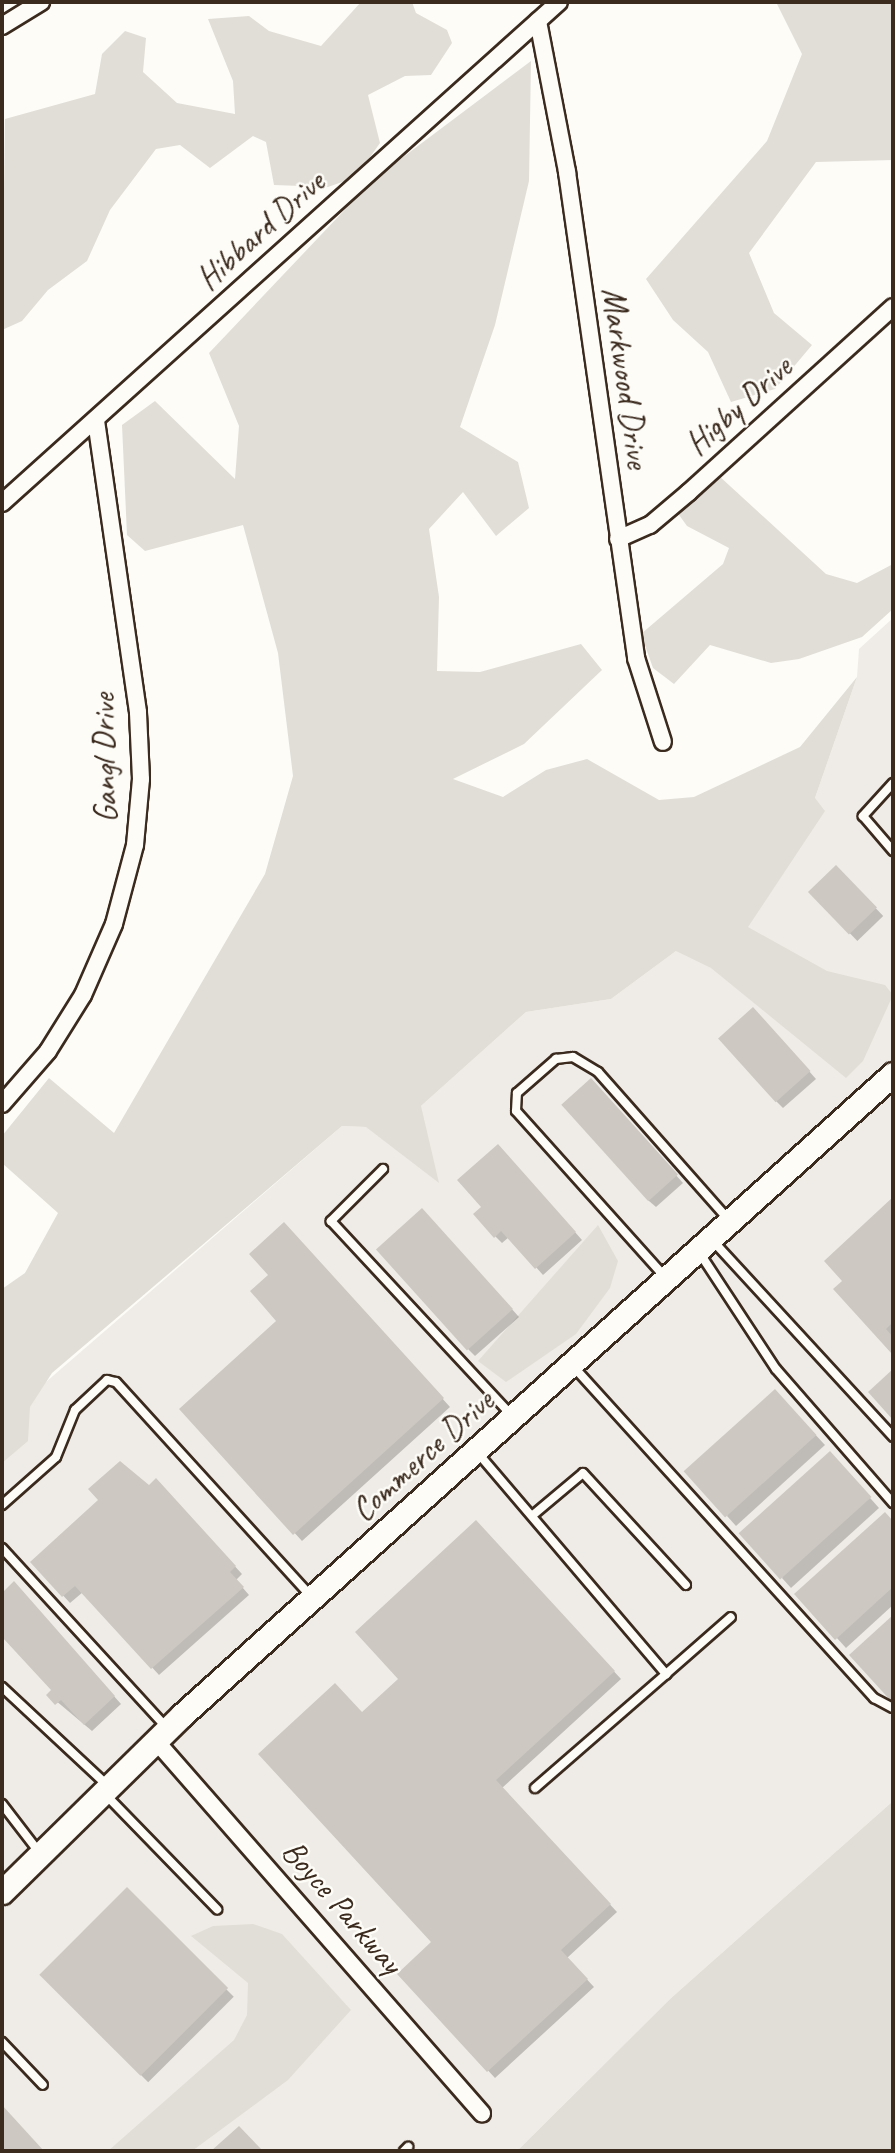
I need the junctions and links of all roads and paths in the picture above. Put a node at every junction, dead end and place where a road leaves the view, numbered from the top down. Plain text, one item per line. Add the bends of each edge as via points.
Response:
1 (41, 2) edge
2 (559, 2) edge
3 (538, 21) junction
4 (2, 26) edge
5 (893, 307) edge
6 (96, 419) junction
7 (2, 503) edge
8 (618, 538) junction
9 (663, 742) dead end
10 (893, 783) edge
11 (893, 851) edge
12 (893, 1074) edge
13 (2, 1104) edge
14 (383, 1169) dead end
15 (731, 1222) junction
16 (705, 1245) junction
17 (667, 1279) junction
18 (572, 1365) junction
19 (514, 1418) junction
20 (893, 1437) edge
21 (477, 1452) junction
22 (893, 1503) edge
23 (2, 1505) edge
24 (533, 1515) junction
25 (2, 1548) edge
26 (686, 1585) dead end
27 (314, 1598) junction
28 (731, 1617) dead end
29 (666, 1674) junction
30 (2, 1687) edge
31 (893, 1708) edge
32 (162, 1735) junction
33 (535, 1788) dead end
34 (106, 1790) junction
35 (2, 1804) edge
36 (41, 1854) junction
37 (2, 1892) edge
38 (217, 1909) dead end
39 (2, 2042) edge
40 (43, 2085) dead end
41 (482, 2113) dead end

1 - 4 street
2 - 3 street, Hibbard Drive
3 - 6 street, Hibbard Drive
3 - 8 street, Markwood Drive via 568,172
5 - 8 street, Higby Drive via 650,525
6 - 7 street, Hibbard Drive
6 - 13 street, Gangl Drive via 138,712 141,779 135,845 114,924 83,995 48,1051
8 - 9 street, Markwood Drive via 636,658
10 - 11 lane via 863,816
12 - 15 street, Commerce Drive
14 - 19 lane via 331,1221
15 - 16 street, Commerce Drive
15 - 17 lane via 598,1072 581,1062 556,1059 517,1093 516,1111
16 - 17 street, Commerce Drive
16 - 20 lane
16 - 22 lane via 776,1369
17 - 18 street, Commerce Drive
18 - 19 street, Commerce Drive
18 - 31 lane via 874,1698
19 - 21 street, Commerce Drive
21 - 24 lane
21 - 27 street, Commerce Drive
23 - 27 lane via 56,1457 75,1410 107,1380 116,1382
24 - 26 lane via 583,1472
24 - 29 lane
25 - 32 lane
27 - 32 street, Commerce Drive
28 - 29 lane
29 - 33 lane
30 - 34 lane
32 - 34 street, Commerce Drive
32 - 41 street, Boyce Parkway
34 - 36 street, Commerce Drive
34 - 38 lane
35 - 36 lane
36 - 37 street, Commerce Drive
39 - 40 lane

